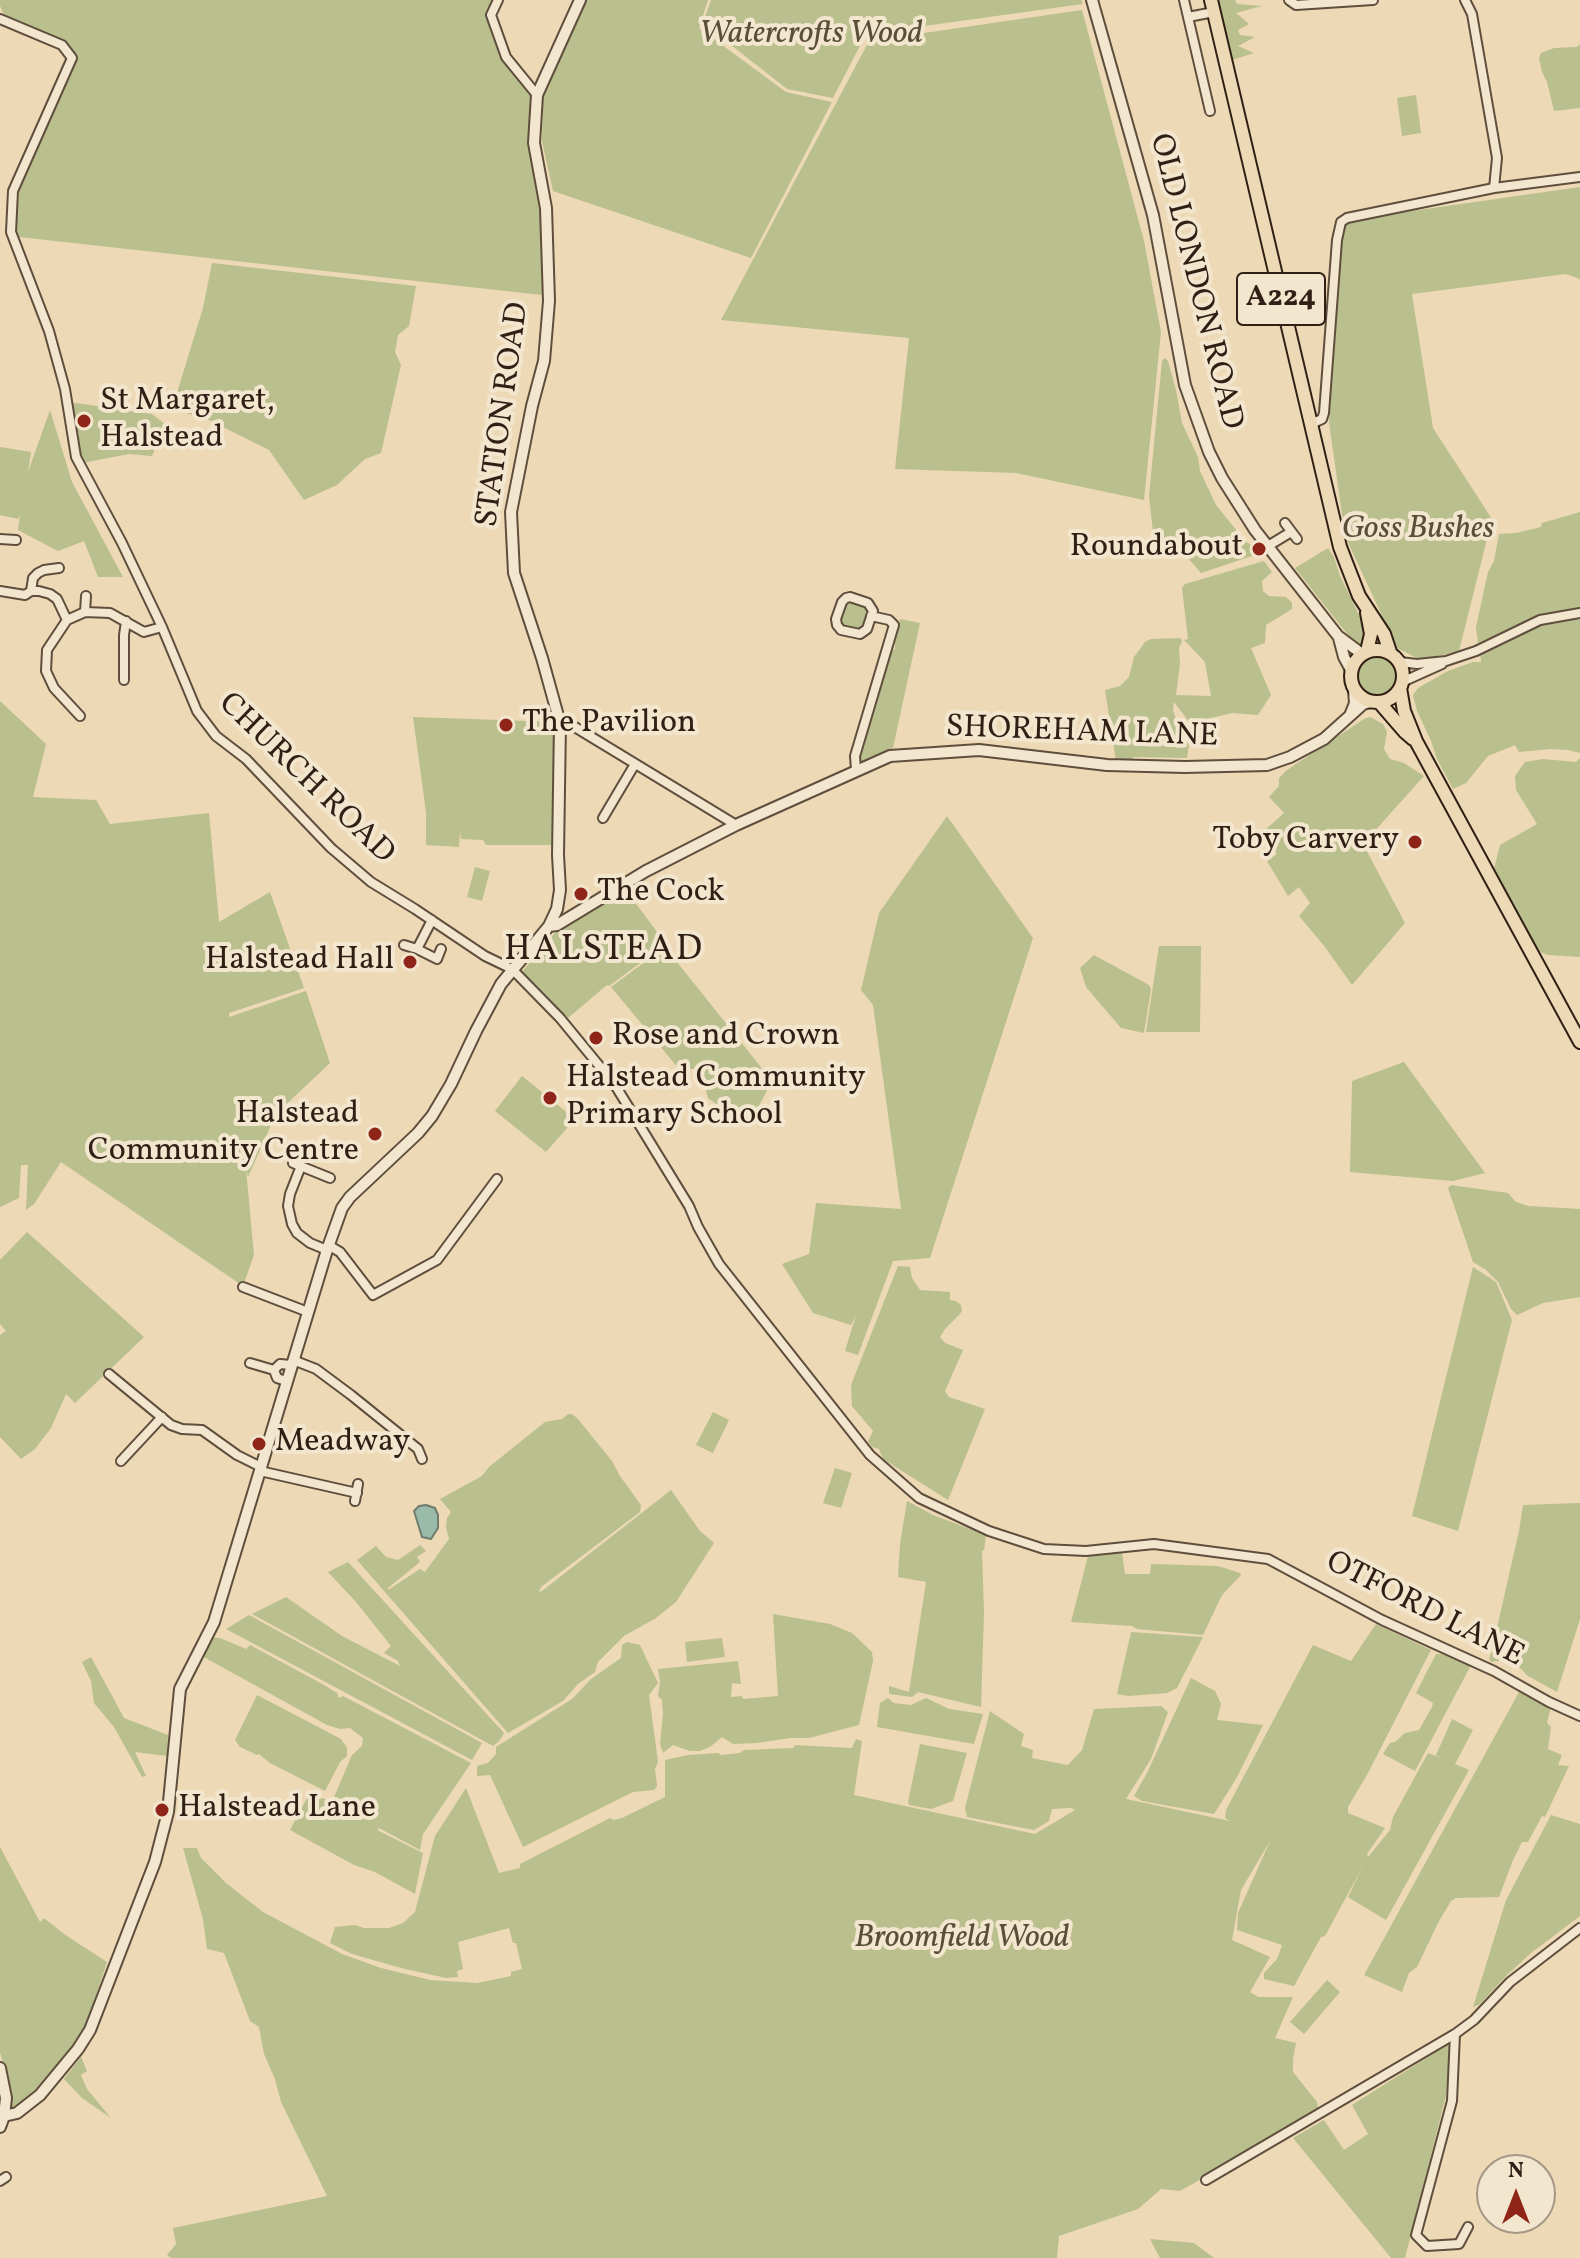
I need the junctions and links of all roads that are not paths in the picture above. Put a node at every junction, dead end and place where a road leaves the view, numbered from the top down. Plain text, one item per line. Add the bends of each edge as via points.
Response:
1 (498, 0) edge
2 (580, 0) edge
3 (1092, 0) edge
4 (1184, 0) edge
5 (1289, 0) edge
6 (1373, 0) edge
7 (1465, 0) edge
8 (1212, 6) edge
9 (1188, 17) junction
10 (0, 19) edge
11 (537, 95) junction
12 (1210, 111) dead end
13 (1580, 177) edge
14 (1494, 188) junction
15 (1311, 424) junction
16 (1285, 523) dead end
17 (0, 539) edge
18 (16, 540) dead end
19 (1268, 546) junction
20 (59, 568) dead end
21 (0, 591) edge
22 (31, 591) junction
23 (86, 596) dead end
24 (1366, 610) junction
25 (85, 612) junction
26 (1580, 613) edge
27 (871, 616) junction
28 (67, 620) junction
29 (126, 621) junction
30 (162, 627) junction
31 (1338, 636) junction
32 (1364, 652) junction
33 (1390, 652) junction
34 (1446, 661) junction
35 (1400, 662) junction
36 (1351, 670) junction
37 (124, 680) dead end
38 (1401, 685) junction
39 (1354, 690) junction
40 (1375, 702) junction
41 (1350, 714) junction
42 (80, 716) dead end
43 (560, 718) junction
44 (1416, 741) junction
45 (635, 764) junction
46 (856, 770) junction
47 (603, 818) dead end
48 (736, 825) junction
49 (432, 920) junction
50 (549, 926) junction
51 (404, 945) dead end
52 (417, 949) junction
53 (441, 949) dead end
54 (512, 969) junction
55 (1580, 1042) edge
56 (330, 1178) dead end
57 (491, 1182) dead end
58 (327, 1248) junction
59 (243, 1287) dead end
60 (308, 1312) junction
61 (292, 1362) junction
62 (250, 1363) dead end
63 (274, 1370) junction
64 (109, 1374) dead end
65 (286, 1381) junction
66 (162, 1417) junction
67 (422, 1459) dead end
68 (121, 1461) dead end
69 (260, 1469) junction
70 (357, 1493) dead end
71 (1580, 1716) edge
72 (1580, 1928) edge
73 (1455, 2034) junction
74 (0, 2068) edge
75 (4, 2116) junction
76 (0, 2127) edge
77 (1206, 2180) dead end
78 (1468, 2227) dead end

1 - 11 street via 491,15 506,57
2 - 11 street
3 - 19 street, OLD LONDON ROAD via 1153,215 1191,405 1222,478
4 - 9 street
5 - 6 street via 1296,5
7 - 14 street via 1472,14 1497,158
8 - 9 street
8 - 15 main road, A224
9 - 12 street
10 - 30 street, CHURCH ROAD via 62,45 72,58 13,191 11,232 49,331 76,457
11 - 43 street, STATION ROAD via 534,143 546,208 549,301 544,361 511,512 514,573
13 - 14 street
14 - 15 street via 1341,222 1324,413
15 - 24 main road, A224 via 1340,547
16 - 19 street via 1294,536
17 - 18 street
19 - 31 street, OLD LONDON ROAD
20 - 22 street via 38,573
21 - 22 street
22 - 28 street via 57,599
23 - 25 street
24 - 32 main road, A224 via 1371,634
24 - 33 main road, A224
25 - 28 street
25 - 29 street via 110,613
26 - 34 street via 1540,620
27 - 27 street via 868,603 846,598 837,625 860,634
27 - 46 street via 894,625 855,756
28 - 42 street via 47,650 46,665 54,688
29 - 30 street via 144,632
29 - 37 street
30 - 49 street, CHURCH ROAD via 197,711 216,736 246,759 331,848 371,882
31 - 32 street, OLD LONDON ROAD
31 - 36 street, OLD LONDON ROAD
32 - 33 main road
32 - 36 main road
33 - 35 main road
34 - 35 street
34 - 38 street
35 - 38 main road
36 - 39 main road
38 - 40 main road via 1392,697
38 - 44 main road
39 - 40 main road
39 - 41 street
40 - 41 street, SHOREHAM LANE
40 - 44 main road
41 - 46 street, SHOREHAM LANE via 1324,739 1258,766 1107,765 979,750 890,756
43 - 45 street
43 - 50 street, STATION ROAD via 560,890
44 - 55 main road
45 - 47 street
45 - 48 street
46 - 48 street, SHOREHAM LANE
48 - 50 street, SHOREHAM LANE
49 - 52 street
49 - 54 street, CHURCH ROAD
50 - 54 street
51 - 52 street
52 - 53 street via 437,959
54 - 58 street via 432,1116 350,1197
54 - 71 street, OTFORD LANE via 615,1085 719,1264 870,1455 919,1498 989,1531 1044,1549 1154,1544 1268,1559
56 - 58 street via 297,1164 288,1214 297,1233
57 - 58 street via 437,1260 373,1295 340,1252
58 - 60 street
59 - 60 street
60 - 61 street
61 - 63 street
61 - 65 street
61 - 67 street via 316,1369 351,1395 418,1449
62 - 63 street
63 - 65 street
64 - 66 street
65 - 69 street
66 - 68 street
66 - 69 street via 176,1428 208,1433
69 - 70 street
69 - 75 street via 214,1622 180,1689 168,1812 155,1862 90,2030 40,2095
72 - 73 street via 1510,1982
73 - 77 street
73 - 78 street via 1452,2101 1416,2235 1427,2246 1459,2244
74 - 75 street
75 - 76 street

